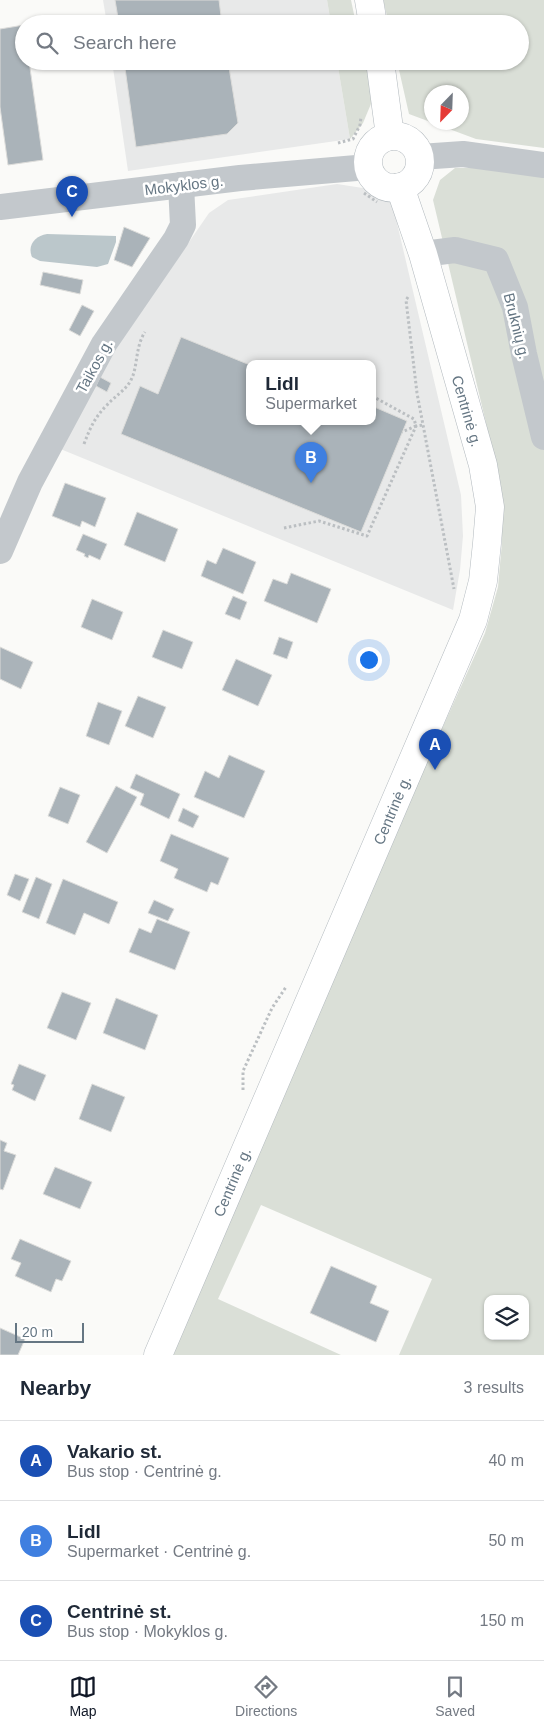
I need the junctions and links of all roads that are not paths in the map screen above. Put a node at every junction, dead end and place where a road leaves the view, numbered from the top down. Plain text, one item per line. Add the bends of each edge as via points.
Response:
1 (369, 0) edge
2 (372, 15) edge
3 (381, 70) edge
4 (390, 136) junction
5 (420, 157) junction
6 (544, 165) edge
7 (364, 179) junction
8 (181, 185) junction
9 (390, 195) junction
10 (0, 207) edge
11 (423, 254) junction
12 (544, 437) edge
13 (0, 551) edge
14 (158, 1355) edge

1 - 2 main road
3 - 4 main road
4 - 5 main road via 406,139 416,146
4 - 7 main road via 374,145
5 - 6 street via 463,154
5 - 9 main road via 414,179
7 - 8 street, Mokyklos g. via 330,170
7 - 9 main road via 373,177 393,188
8 - 10 street, Mokyklos g.
8 - 13 street, Taikos g. via 183,225 104,344 30,482
9 - 11 main road, Centrinė g.
11 - 12 street, Bruknių g. via 455,250 496,260 515,307
11 - 14 main road, Centrinė g. via 483,465 490,507 483,581 473,620

